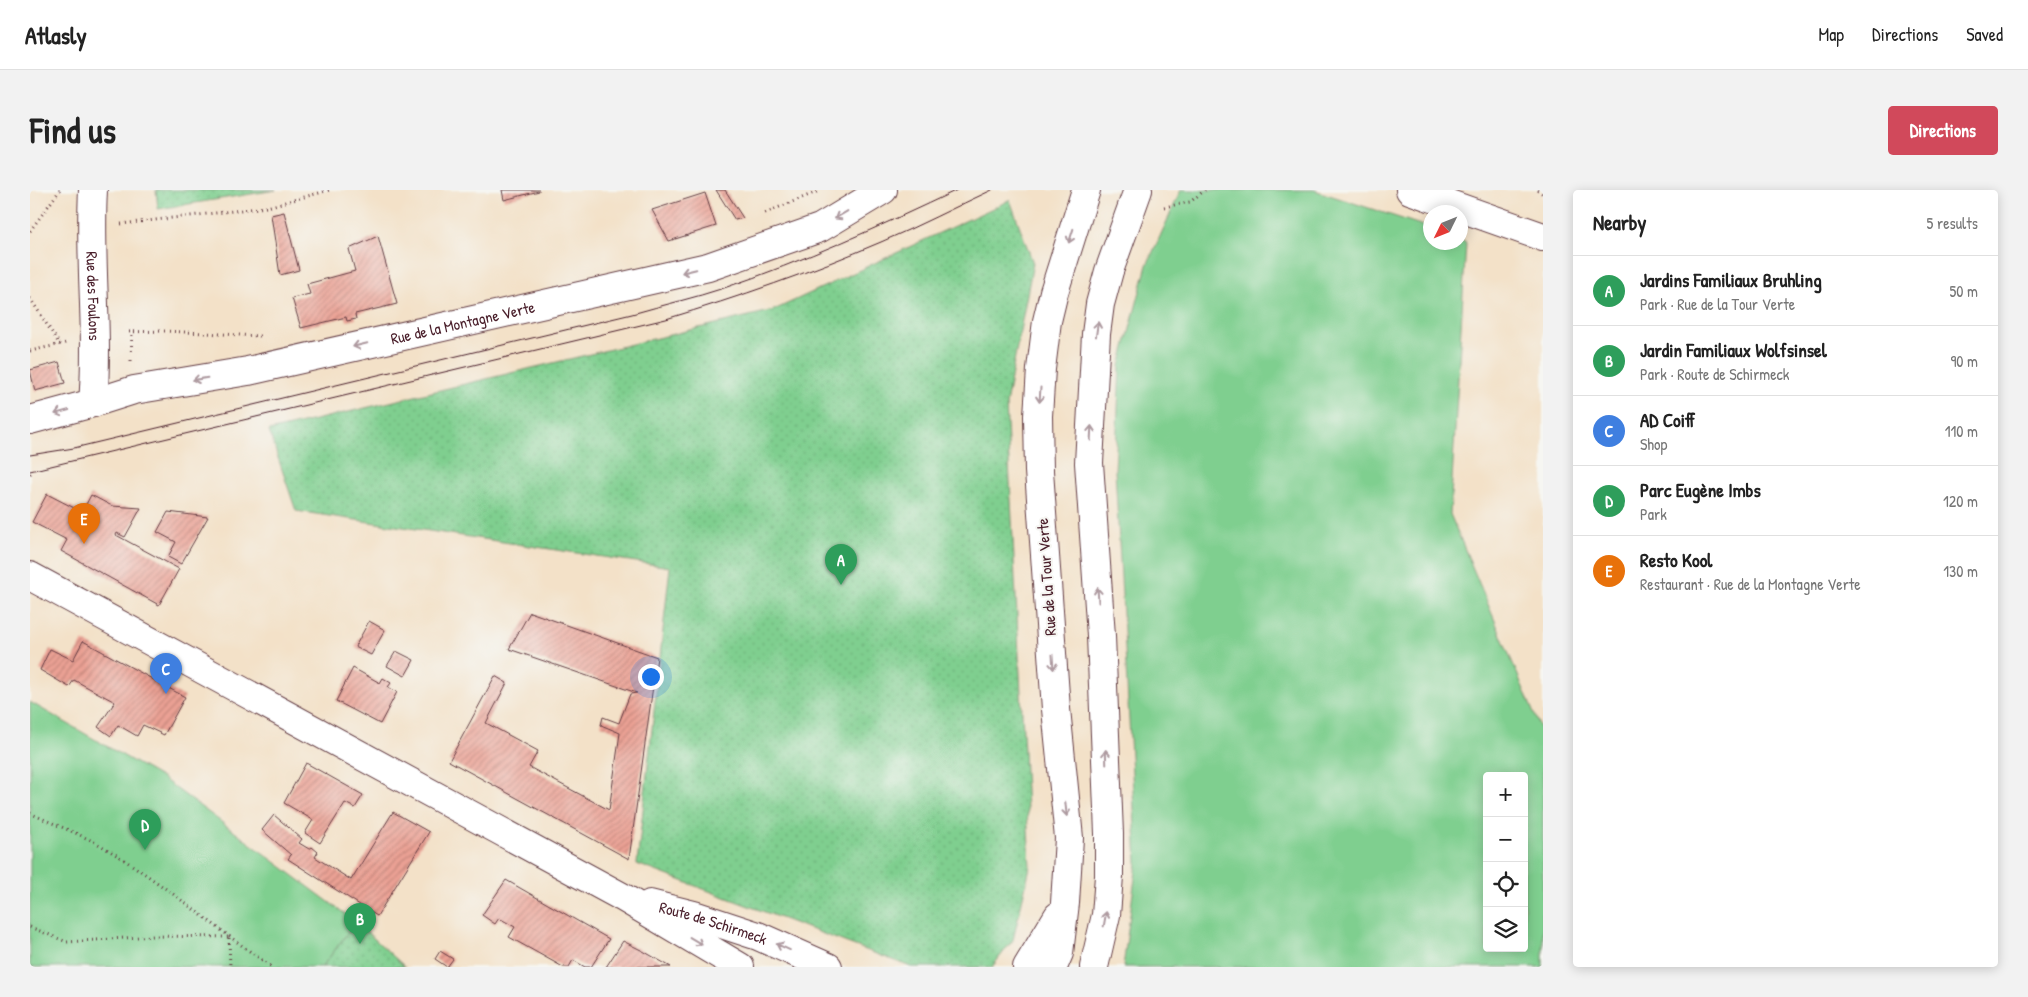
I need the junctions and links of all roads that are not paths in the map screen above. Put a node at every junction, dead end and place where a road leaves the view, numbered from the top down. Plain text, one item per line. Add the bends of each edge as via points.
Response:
1 (93, 190) edge
2 (883, 190) edge
3 (1086, 190) edge
4 (1410, 190) edge
5 (1147, 198) edge
6 (1543, 238) edge
7 (93, 403) junction
8 (30, 420) edge
9 (30, 576) edge
10 (624, 898) junction
11 (1065, 904) junction
12 (737, 965) edge
13 (828, 967) edge
14 (1027, 967) edge
15 (1053, 967) edge
16 (1094, 967) edge

1 - 7 main road, Rue des Foulons
2 -> 7 main road, Rue de la Montagne Verte via 820,228 708,266 248,371 134,390
3 -> 11 main road, Rue de la Tour Verte via 1047,322 1038,416 1056,709 1069,838
4 - 6 main road
16 -> 5 main road via 1106,915 1109,834 1101,636 1089,463 1096,334 1109,271
7 -> 8 main road, Rue de la Montagne Verte
9 - 10 main road
10 -> 12 main road
13 -> 10 main road, Route de Schirmeck via 758,936 694,915
11 - 14 main road
11 - 15 main road, Rue de la Tour Verte via 1059,953

